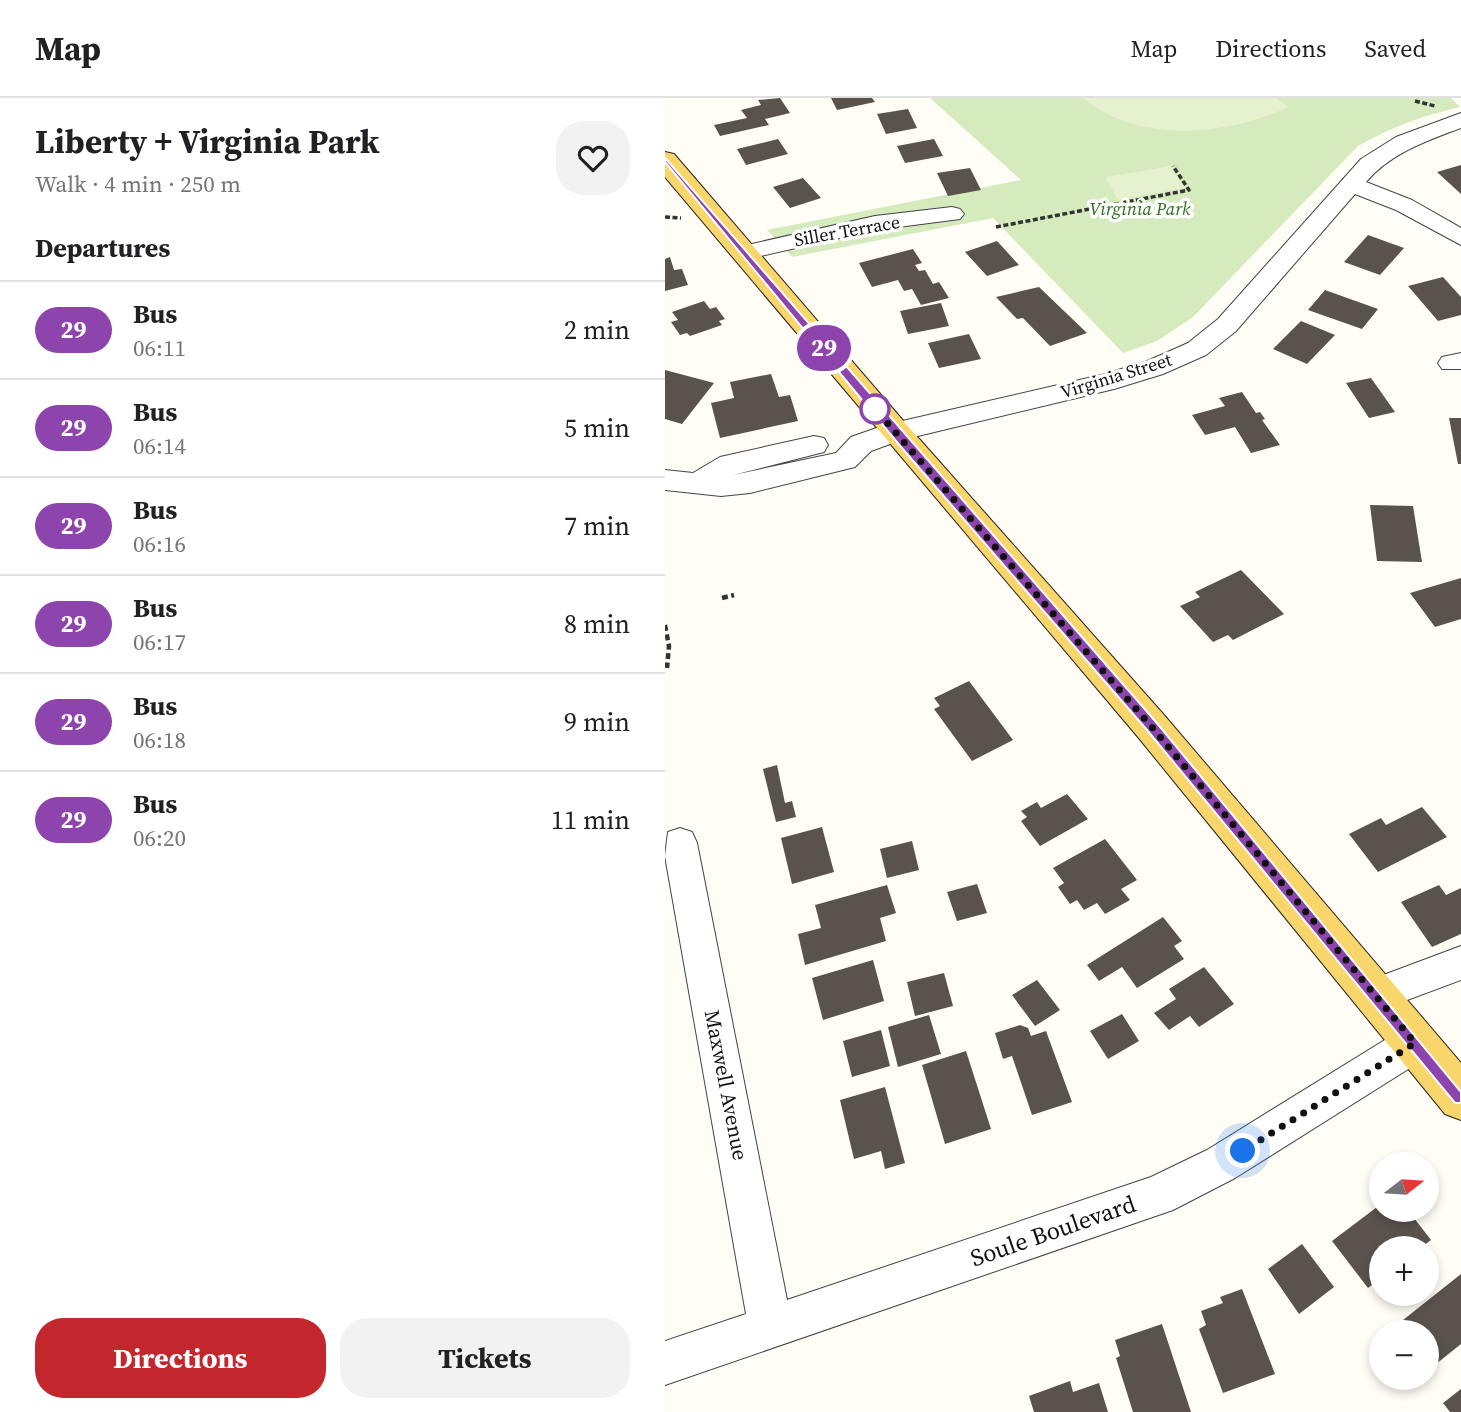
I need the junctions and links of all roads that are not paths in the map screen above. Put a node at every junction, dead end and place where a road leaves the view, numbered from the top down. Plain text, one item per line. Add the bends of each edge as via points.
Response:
1 (1461, 120) edge
2 (665, 160) edge
3 (1353, 185) junction
4 (952, 214) dead end
5 (1461, 238) edge
6 (743, 253) junction
7 (895, 432) junction
8 (665, 480) edge
9 (680, 843) dead end
10 (1461, 963) edge
11 (1375, 995) junction
12 (1415, 1043) junction
13 (1461, 1098) edge
14 (769, 1327) junction
15 (665, 1363) edge

1 - 3 street, Virginia Street via 1404,142 1370,164
2 - 6 main road
3 - 5 street via 1404,205
3 - 7 street, Virginia Street via 1227,325 1197,349 1105,383
4 - 6 street, Siller Terrace via 875,223
6 - 7 main road
7 - 8 street, Virginia Street via 860,444 845,460 750,483 721,486
7 - 11 main road via 1151,726
9 - 14 street, Maxwell Avenue
10 - 11 street
11 - 12 main road
12 - 13 main road
12 - 14 street, Soule Boulevard via 1221,1164 1158,1195
14 - 15 street, Soule Boulevard

